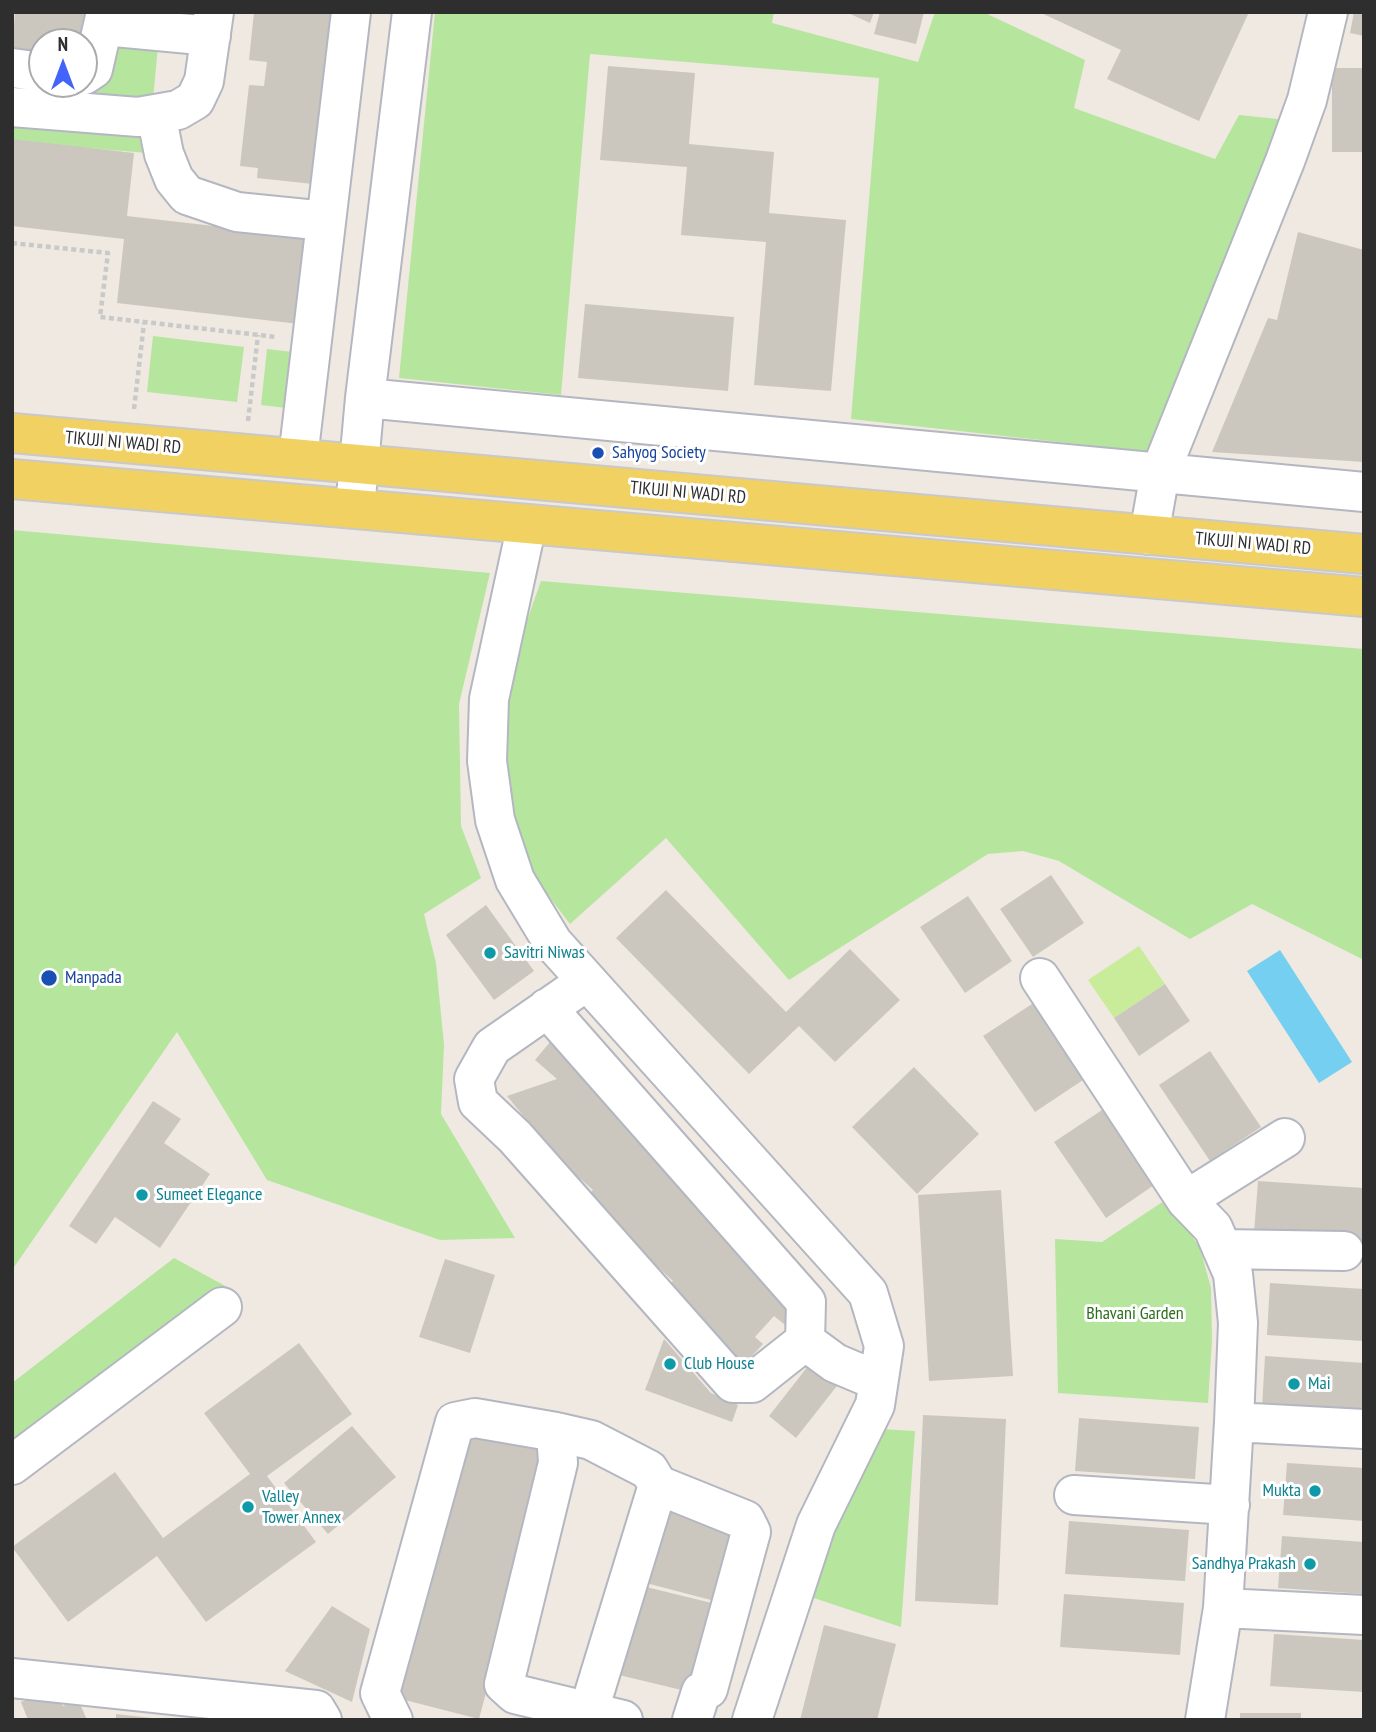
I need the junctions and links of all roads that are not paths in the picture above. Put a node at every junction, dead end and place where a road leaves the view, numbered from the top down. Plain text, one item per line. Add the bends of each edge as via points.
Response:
1 (351, 12) edge
2 (412, 12) edge
3 (1328, 12) edge
4 (105, 19) edge
5 (213, 24) edge
6 (98, 48) edge
7 (12, 107) edge
8 (156, 114) junction
9 (326, 221) junction
10 (365, 398) junction
11 (12, 433) edge
12 (298, 458) junction
13 (359, 464) junction
14 (1160, 473) junction
15 (12, 479) edge
16 (1364, 492) edge
17 (355, 509) junction
18 (527, 524) junction
19 (1149, 535) junction
20 (1364, 554) edge
21 (1364, 597) edge
22 (1040, 978) dead end
23 (587, 981) junction
24 (547, 1008) junction
25 (1285, 1138) dead end
26 (1186, 1200) junction
27 (1222, 1249) junction
28 (1344, 1251) dead end
29 (222, 1307) dead end
30 (805, 1341) junction
31 (878, 1381) junction
32 (1234, 1422) junction
33 (1364, 1429) edge
34 (556, 1432) junction
35 (12, 1465) edge
36 (657, 1485) junction
37 (1074, 1495) dead end
38 (1230, 1505) junction
39 (1223, 1608) junction
40 (1364, 1615) edge
41 (12, 1678) edge
42 (599, 1717) edge
43 (322, 1720) edge
44 (393, 1720) edge
45 (692, 1720) edge
46 (752, 1720) edge
47 (1205, 1720) edge

1 - 9 street
2 - 10 street
3 - 14 street via 1307,100 1285,161
4 - 5 street
4 - 6 street
5 - 8 street via 204,81 195,100 178,110
7 - 8 street via 138,117
8 - 9 street via 164,154 174,179 187,195 237,212
9 - 12 street
10 - 13 street
10 - 14 street
11 - 12 main road, TIKUJI NI WADI RD
12 - 13 main road, TIKUJI NI WADI RD
13 - 17 street
13 - 19 main road, TIKUJI NI WADI RD
14 - 16 street
14 - 19 street
15 - 17 main road
17 - 18 main road
18 - 21 main road
18 - 23 street via 489,699 487,761 495,820 515,880 553,943
19 - 20 main road, TIKUJI NI WADI RD
22 - 26 street
23 - 24 street
23 - 31 street via 868,1293 884,1346
24 - 30 street via 806,1303
24 - 30 street via 492,1046 474,1079 478,1102 515,1137 733,1383 752,1383
25 - 26 street
26 - 27 street via 1213,1228
27 - 28 street
27 - 32 street via 1233,1274 1238,1323
29 - 35 street
30 - 31 street via 835,1363
31 - 46 street via 875,1405 816,1525
32 - 33 street
32 - 38 street
34 - 36 street via 591,1440 649,1470
34 - 42 street via 558,1463 504,1684 515,1694
34 - 44 street via 475,1418 455,1422 380,1693
36 - 42 street
36 - 45 street via 745,1520 751,1532 708,1689 701,1692
37 - 38 street
38 - 39 street
39 - 40 street
39 - 47 street
41 - 43 street via 316,1710

